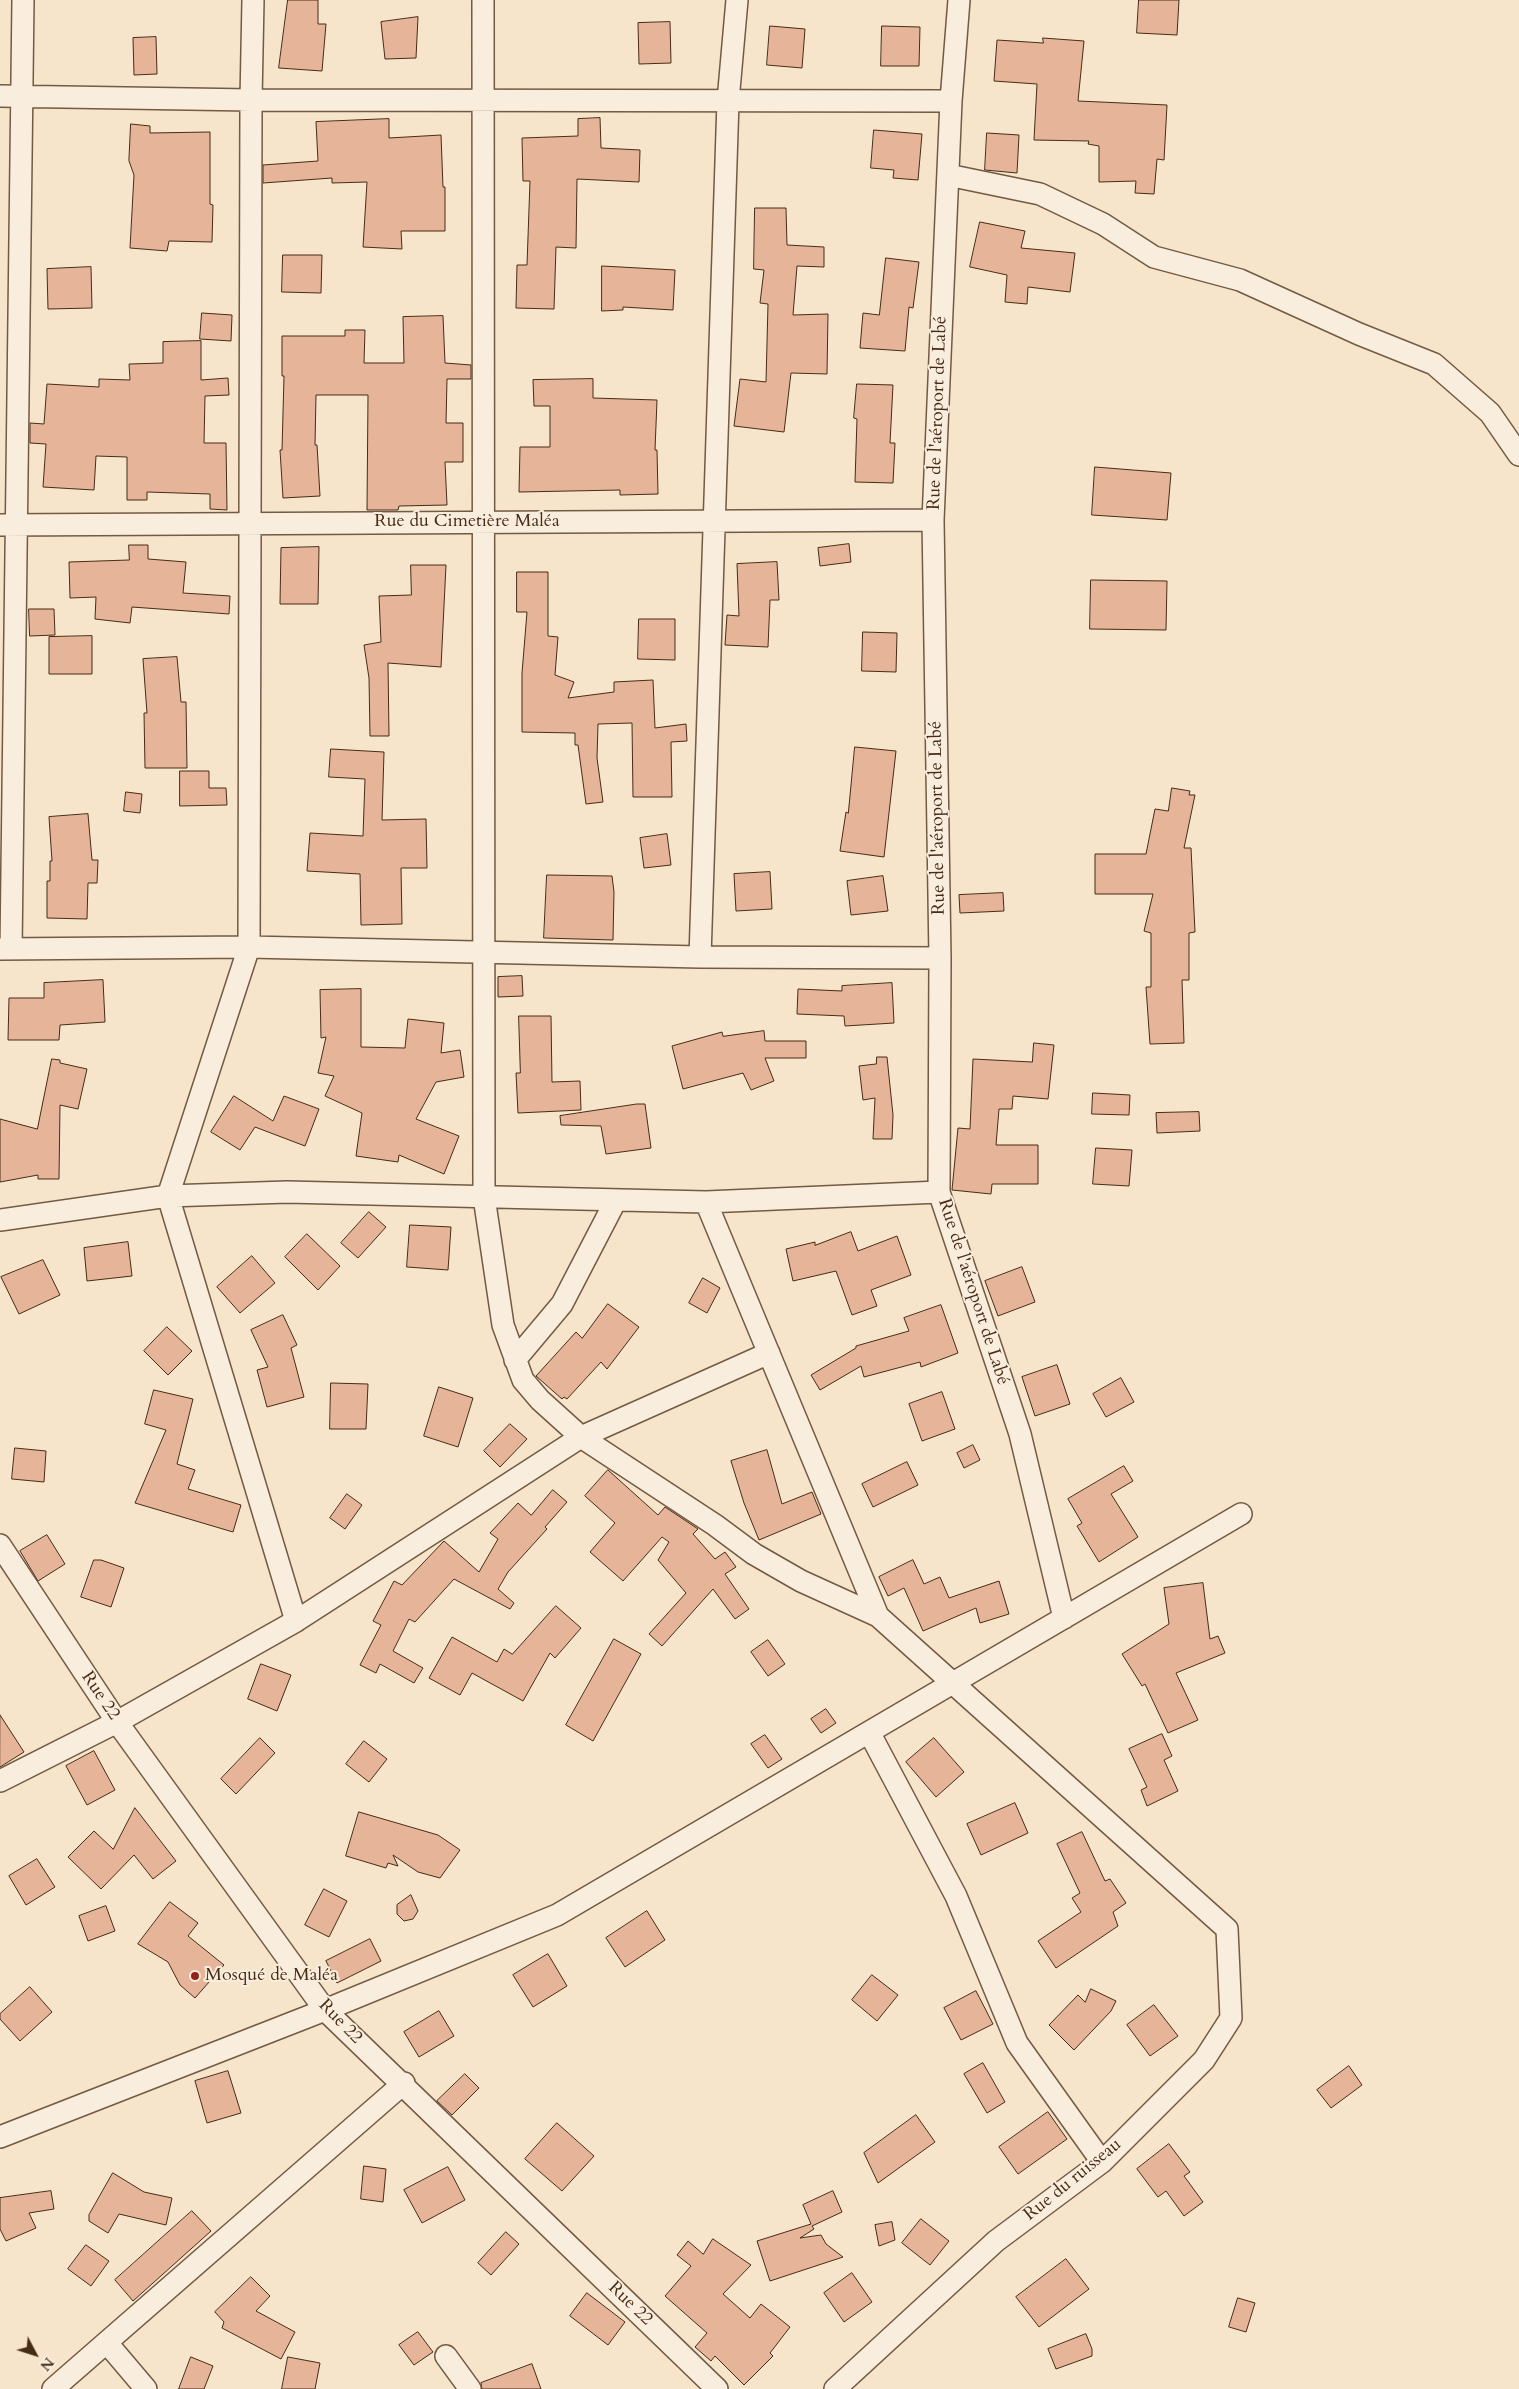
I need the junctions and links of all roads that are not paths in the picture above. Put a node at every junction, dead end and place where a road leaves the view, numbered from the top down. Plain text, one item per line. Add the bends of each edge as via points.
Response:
1 (23, 0) edge
2 (253, 0) edge
3 (483, 0) edge
4 (737, 0) edge
5 (959, 0) edge
6 (0, 96) edge
7 (21, 96) junction
8 (251, 100) junction
9 (483, 100) junction
10 (728, 101) junction
11 (951, 101) junction
12 (948, 175) junction
13 (1519, 455) edge
14 (933, 520) junction
15 (714, 521) junction
16 (483, 522) junction
17 (250, 524) junction
18 (8, 525) edge
19 (249, 946) junction
20 (5, 949) edge
21 (484, 952) junction
22 (700, 957) junction
23 (940, 958) junction
24 (939, 1192) junction
25 (168, 1196) junction
26 (484, 1197) junction
27 (616, 1200) junction
28 (706, 1202) junction
29 (0, 1220) edge
30 (769, 1354) junction
31 (515, 1360) junction
32 (581, 1437) junction
33 (1241, 1514) dead end
34 (0, 1545) edge
35 (878, 1616) junction
36 (1064, 1618) junction
37 (296, 1621) junction
38 (953, 1683) junction
39 (117, 1722) junction
40 (869, 1732) junction
41 (0, 1781) edge
42 (325, 2010) junction
43 (404, 2084) junction
44 (0, 2137) edge
45 (1102, 2162) junction
46 (107, 2343) junction
47 (446, 2356) dead end
48 (53, 2389) edge
49 (146, 2389) edge
50 (470, 2389) edge
51 (717, 2389) edge
52 (835, 2389) edge

1 - 7 street
2 - 8 street
3 - 9 street
4 - 10 street
5 - 11 street, Rue de l'aéroport de Labé
6 - 7 street
7 - 8 street
7 - 18 street
8 - 9 street
8 - 17 street
9 - 10 street
9 - 16 street
10 - 11 street
10 - 15 street
11 - 12 street, Rue de l'aéroport de Labé
12 - 13 street via 1040,194 1103,224 1154,257 1240,280 1434,364 1490,413
12 - 14 street, Rue de l'aéroport de Labé
14 - 15 street, Rue du Cimetière Maléa
14 - 23 street, Rue de l'aéroport de Labé
15 - 16 street, Rue du Cimetière Maléa
15 - 22 street
16 - 17 street, Rue du Cimetière Maléa
16 - 21 street
17 - 18 street, Rue du Cimetière Maléa
17 - 19 street
18 - 20 street
19 - 20 street
19 - 21 street
19 - 25 street
21 - 22 street
21 - 26 street
22 - 23 street
23 - 24 street, Rue de l'aéroport de Labé
24 - 28 street
24 - 36 street, Rue de l'aéroport de Labé via 1020,1434
25 - 26 street via 287,1192
25 - 29 street
25 - 37 street
26 - 27 street
26 - 31 street via 503,1325
27 - 28 street
27 - 31 street via 562,1304
28 - 30 street
30 - 32 street
30 - 35 street
31 - 32 street via 523,1380 540,1400
32 - 35 street via 754,1554 801,1581
32 - 37 street
33 - 36 street
34 - 39 street, Rue 22
35 - 38 street
36 - 38 street
37 - 39 street
38 - 40 street
38 - 45 street, Rue du ruisseau via 1227,1929 1230,2018 1204,2060
39 - 41 street
39 - 42 street, Rue 22
40 - 42 street via 557,1915
40 - 45 street via 956,1896 1017,2043
42 - 43 street, Rue 22
42 - 44 street
43 - 46 street
43 - 51 street, Rue 22
45 - 52 street, Rue du ruisseau via 996,2241
46 - 48 street
46 - 49 street
47 - 50 street

